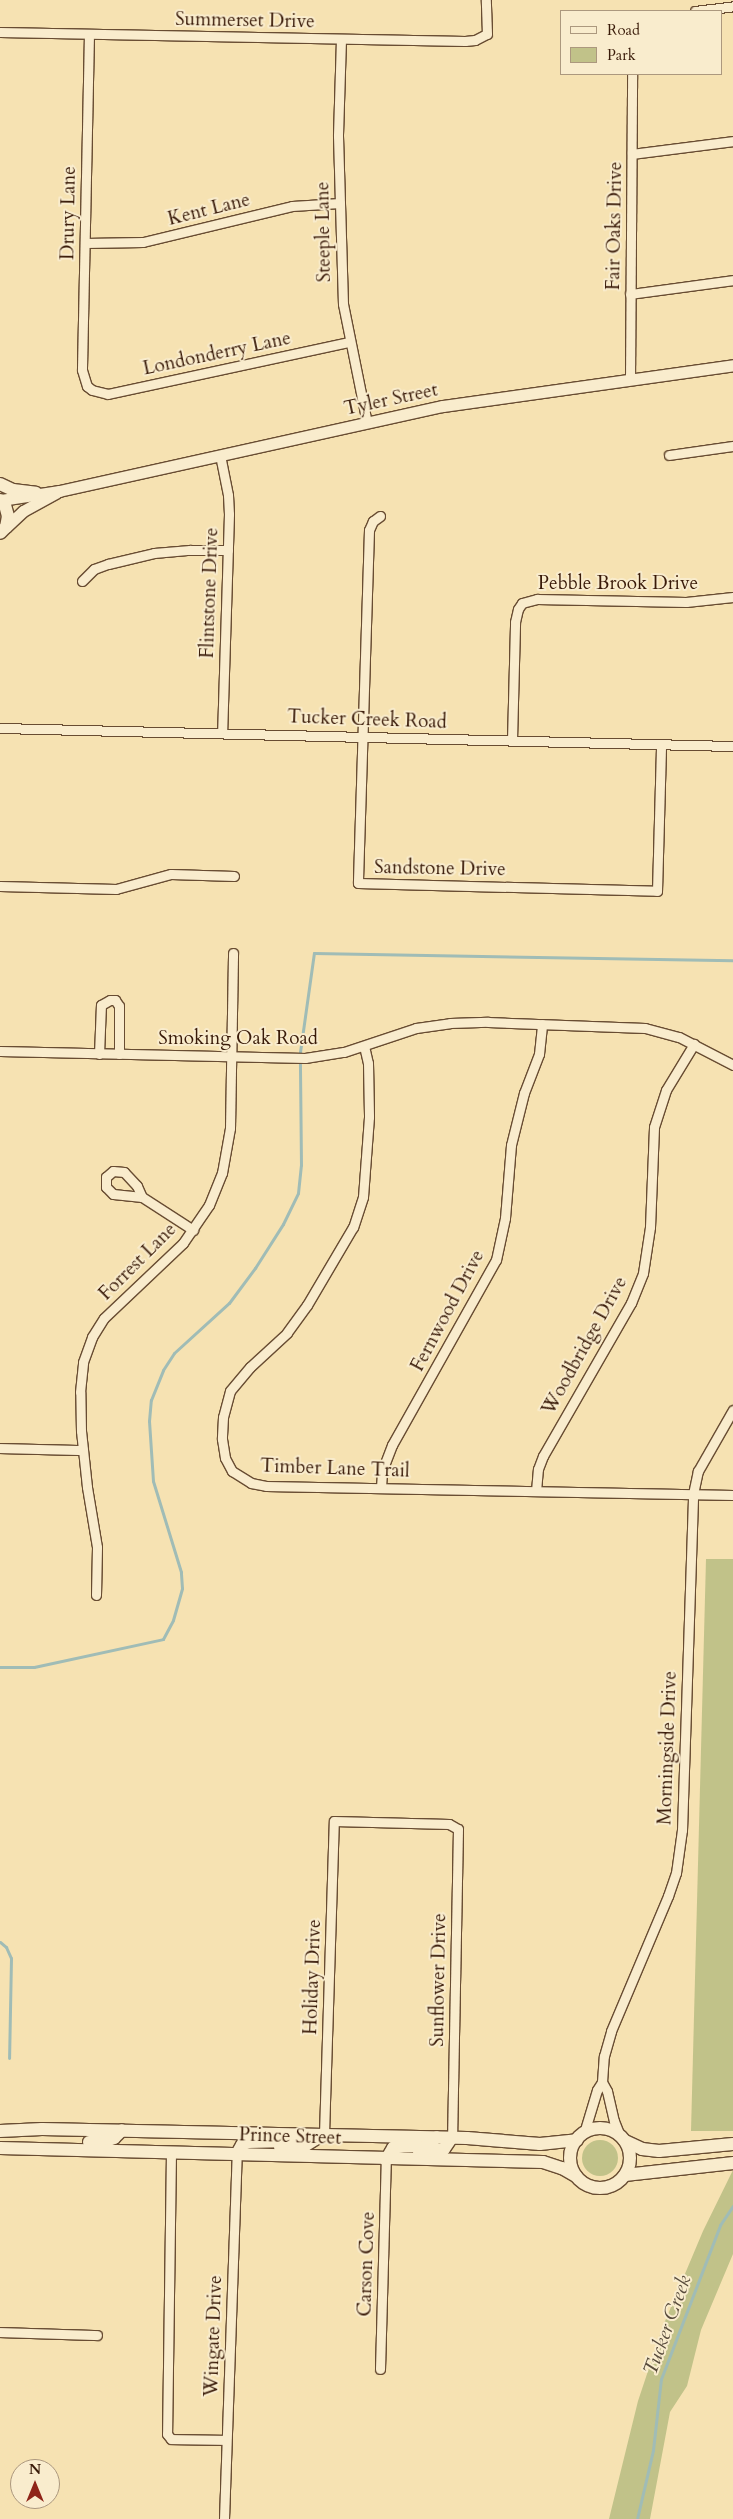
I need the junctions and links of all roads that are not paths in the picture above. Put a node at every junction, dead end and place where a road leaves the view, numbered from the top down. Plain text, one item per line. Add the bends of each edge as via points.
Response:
1 (486, 0) edge
2 (733, 6) edge
3 (703, 10) edge
4 (0, 32) edge
5 (89, 34) junction
6 (341, 39) junction
7 (632, 75) edge
8 (733, 141) edge
9 (632, 154) junction
10 (340, 203) junction
11 (85, 243) junction
12 (733, 280) edge
13 (630, 294) junction
14 (349, 342) junction
15 (733, 365) edge
16 (630, 379) junction
17 (92, 390) joint
18 (367, 423) junction
19 (733, 446) edge
20 (669, 454) dead end
21 (220, 455) junction
22 (0, 484) edge
23 (59, 491) junction
24 (36, 493) junction
25 (1, 500) edge
26 (380, 516) dead end
27 (2, 532) edge
28 (228, 550) junction
29 (82, 581) dead end
30 (733, 597) edge
31 (0, 728) edge
32 (222, 733) junction
33 (362, 736) junction
34 (512, 740) junction
35 (661, 744) junction
36 (733, 746) edge
37 (234, 876) dead end
38 (0, 886) edge
39 (234, 953) dead end
40 (542, 1024) junction
41 (694, 1044) junction
42 (364, 1046) junction
43 (0, 1051) edge
44 (99, 1054) junction
45 (119, 1054) junction
46 (231, 1056) junction
47 (733, 1065) edge
48 (142, 1197) dead end
49 (193, 1230) junction
50 (733, 1410) edge
51 (0, 1448) edge
52 (82, 1450) junction
53 (381, 1487) junction
54 (536, 1491) junction
55 (692, 1494) junction
56 (733, 1495) edge
57 (96, 1595) dead end
58 (334, 1821) joint
59 (602, 2082) junction
60 (0, 2130) edge
61 (122, 2130) junction
62 (310, 2134) junction
63 (324, 2134) junction
64 (580, 2136) junction
65 (437, 2137) junction
66 (452, 2137) junction
67 (623, 2139) junction
68 (733, 2144) edge
69 (0, 2148) edge
70 (56, 2149) junction
71 (171, 2152) junction
72 (237, 2154) junction
73 (256, 2155) junction
74 (386, 2160) junction
75 (403, 2160) junction
76 (733, 2163) edge
77 (625, 2175) junction
78 (576, 2176) junction
79 (0, 2332) edge
80 (97, 2335) dead end
81 (380, 2369) dead end
82 (226, 2440) junction
83 (224, 2519) edge

1 - 6 street, Summerset Drive via 487,34 475,40
2 - 3 street
4 - 5 street, Summerset Drive
5 - 6 street, Summerset Drive
5 - 11 street, Drury Lane
6 - 10 street, Steeple Lane
7 - 9 street, Fair Oaks Drive
8 - 9 street
9 - 13 street, Fair Oaks Drive
10 - 11 street, Kent Lane via 292,206 143,242
10 - 14 street, Steeple Lane via 343,304
11 - 17 street, Drury Lane via 82,370
12 - 13 street
13 - 16 street, Fair Oaks Drive
14 - 17 street, Londonderry Lane via 108,394
14 - 18 street, Steeple Lane
15 - 16 street, Tyler Street
16 - 18 street, Tyler Street via 486,399
18 - 21 street, Tyler Street
19 - 20 street
21 - 23 street, Tyler Street
21 - 28 street, Flintstone Drive via 228,495
22 - 24 main road via 13,490
23 - 24 street, Tyler Street
23 - 27 street, Tyler Street via 24,511
24 - 25 street, Tyler Street via 27,498
25 - 27 main road via 8,516
26 - 33 street, Sandstone Drive via 369,530
28 - 29 street via 146,555 94,569
28 - 32 street, Flintstone Drive
30 - 34 street, Pebble Brook Drive via 686,602 537,598 522,603 515,622
31 - 32 street, Tucker Creek Road
32 - 33 street, Tucker Creek Road
33 - 34 street, Tucker Creek Road
33 - 35 street, Sandstone Drive via 358,883 388,884 657,891
34 - 35 street, Tucker Creek Road
35 - 36 street, Tucker Creek Road
37 - 38 street via 171,874 116,888
39 - 46 street, Forrest Lane
40 - 41 street, Smoking Oak Road via 646,1028
40 - 42 street, Smoking Oak Road via 435,1024
40 - 53 street, Fernwood Drive via 539,1054 524,1093 511,1145 505,1218 496,1260 392,1445 382,1471
41 - 47 street, Smoking Oak Road
41 - 54 street, Woodbridge Drive via 666,1090 654,1127 650,1227 643,1273 631,1303 543,1456
42 - 46 street, Smoking Oak Road via 306,1058
42 - 53 street, Timber Lane Trail via 368,1063 368,1152 363,1197 353,1227 297,1321 230,1391 222,1417 222,1439 228,1465 237,1476 251,1483 266,1486
43 - 44 street, Smoking Oak Road
44 - 45 street, Smoking Oak Road
44 - 45 street via 101,1005 110,1000 115,1000 119,1006
45 - 46 street, Smoking Oak Road
46 - 49 street, Forrest Lane via 230,1128 226,1158 209,1205
48 - 49 street
49 - 52 street, Forrest Lane via 172,1256 112,1310 92,1337 81,1375
50 - 55 street, Morningside Drive via 702,1464
51 - 52 street
52 - 57 street, Forrest Lane via 97,1547
53 - 54 street, Timber Lane Trail
54 - 55 street, Timber Lane Trail
55 - 56 street, Timber Lane Trail
55 - 59 street, Morningside Drive via 682,1830 677,1869 611,2031 604,2056
58 - 63 street, Holiday Drive
58 - 66 street, Sunflower Drive via 455,1825 459,1836
59 - 64 street, Morningside Drive
59 - 67 street, Morningside Drive via 608,2091 614,2121
60 - 61 main road, Prince Street
61 - 62 main road, Prince Street
61 - 70 main road via 103,2142 66,2142
62 - 63 main road, Prince Street
62 - 72 main road via 296,2141 248,2142
63 - 65 main road, Prince Street
63 - 73 main road via 303,2147 265,2147
64 - 66 main road, Prince Street via 540,2144
64 - 67 main road via 601,2128 611,2130
64 - 78 main road via 571,2149 570,2161
65 - 66 main road, Prince Street
65 - 74 main road via 426,2146 393,2148
66 - 75 main road via 444,2149 412,2152
67 - 68 main road via 642,2149 659,2151
67 - 77 main road via 630,2158
69 - 70 main road, Prince Street
70 - 71 main road, Prince Street
71 - 72 main road, Prince Street
71 - 82 street via 167,2434 171,2438
72 - 73 main road, Prince Street
72 - 82 street, Wingate Drive
73 - 74 main road, Prince Street
74 - 75 main road, Prince Street
74 - 81 street, Carson Cove
75 - 78 main road, Prince Street via 543,2162
76 - 77 main road
77 - 78 main road via 614,2185 598,2188 588,2186
79 - 80 street
82 - 83 street, Wingate Drive

